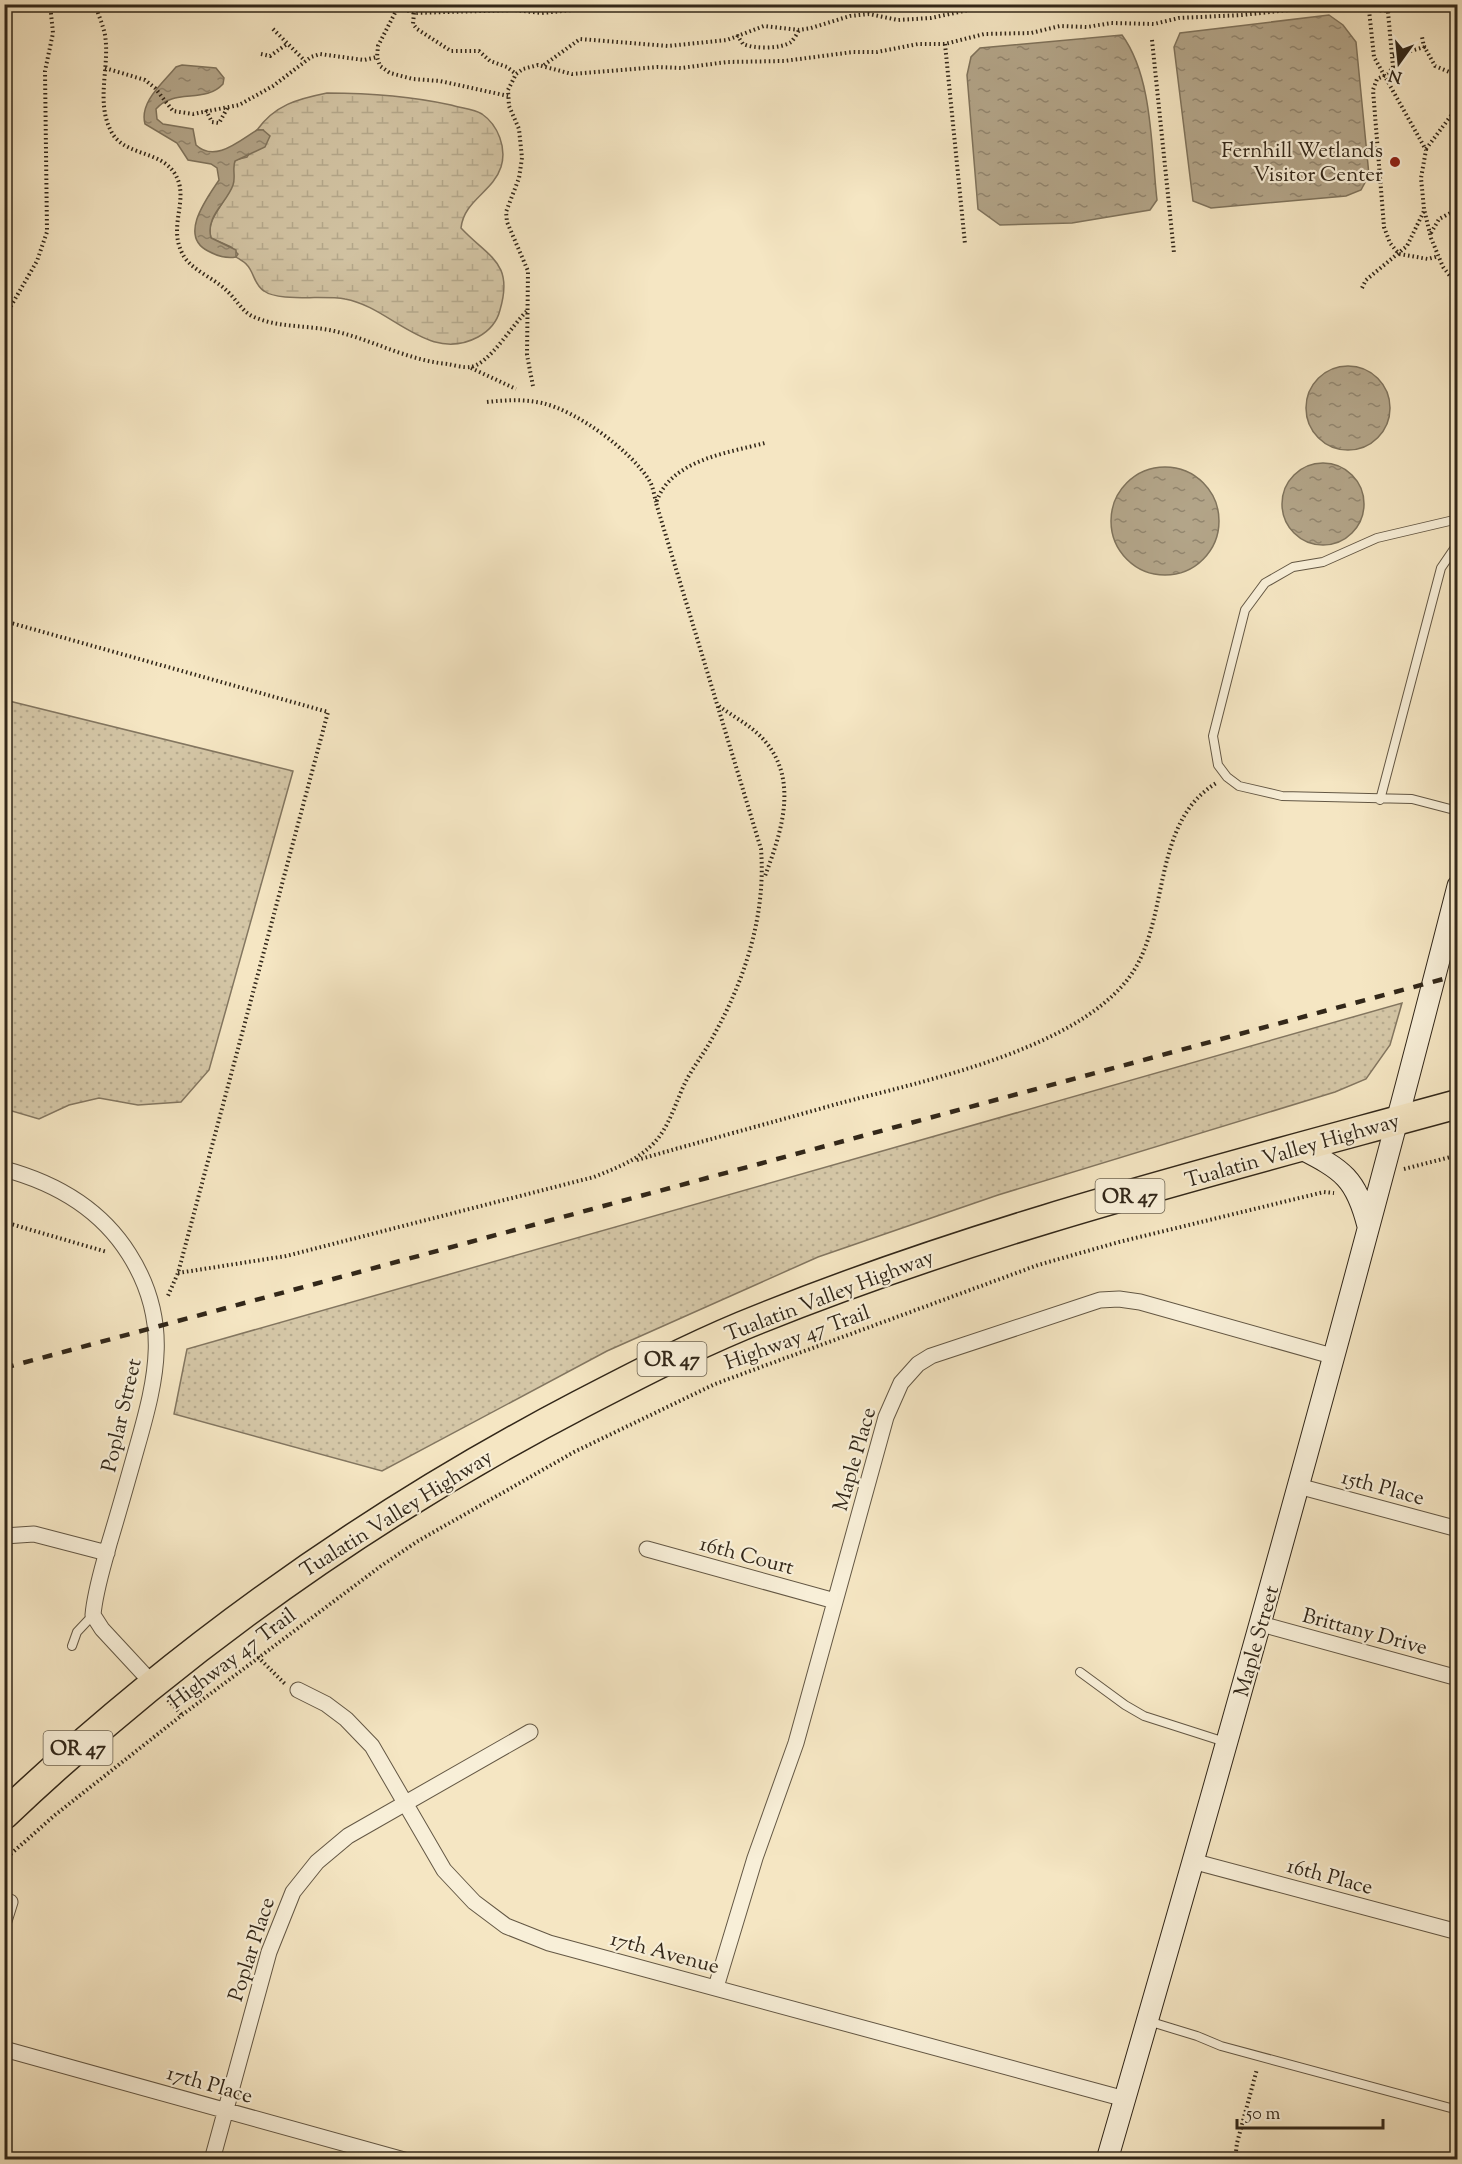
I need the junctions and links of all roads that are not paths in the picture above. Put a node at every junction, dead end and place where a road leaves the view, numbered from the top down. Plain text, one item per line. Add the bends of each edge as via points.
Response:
1 (1458, 519) edge
2 (1458, 543) edge
3 (1380, 800) junction
4 (1458, 811) edge
5 (1458, 886) edge
6 (1458, 1104) edge
7 (1397, 1120) junction
8 (1300, 1148) junction
9 (4, 1169) edge
10 (1368, 1226) junction
11 (1332, 1356) junction
12 (1298, 1486) junction
13 (1458, 1529) edge
14 (4, 1536) edge
15 (647, 1549) dead end
16 (107, 1553) junction
17 (835, 1601) junction
18 (93, 1615) junction
19 (1261, 1624) junction
20 (72, 1646) dead end
21 (1080, 1672) dead end
22 (1458, 1678) edge
23 (153, 1684) junction
24 (298, 1690) road end
25 (530, 1732) dead end
26 (1227, 1742) junction
27 (404, 1804) junction
28 (4, 1815) edge
29 (1192, 1861) junction
30 (9, 1902) dead end
31 (4, 1921) edge
32 (1458, 1932) edge
33 (717, 1988) junction
34 (1147, 2021) junction
35 (4, 2049) edge
36 (1125, 2099) junction
37 (225, 2110) junction
38 (1458, 2110) edge
39 (212, 2160) edge
40 (404, 2160) edge
41 (1107, 2160) edge

1 - 3 lane via 1377,537 1323,562 1293,567 1265,583 1245,610 1213,736 1218,765 1239,786 1282,796
2 - 3 lane via 1441,568
3 - 4 lane via 1412,800
5 - 7 street, Maple Street
6 - 7 highway, Tualatin Valley Highway / OR 47
7 - 8 highway, Tualatin Valley Highway / OR 47
7 - 10 street, Maple Street
8 - 10 street via 1336,1168 1354,1186
8 - 23 highway, Tualatin Valley Highway / OR 47 via 979,1240 738,1328 604,1392 383,1517 269,1595
9 - 16 street, Poplar Street via 64,1190 105,1223 141,1274 153,1310 158,1348 153,1391
10 - 11 street, Maple Street
11 - 12 street, Maple Street
11 - 17 street, Maple Place via 1119,1299 1079,1305 931,1356 909,1372 893,1399
12 - 13 street, 15th Place
12 - 19 street, Maple Street
14 - 16 street via 34,1534
15 - 17 street, 16th Court
16 - 18 street, Poplar Street
17 - 33 street, Maple Place via 796,1743 755,1858
18 - 20 lane via 76,1632
18 - 23 street
19 - 22 street, Brittany Drive
19 - 26 street, Maple Street
21 - 26 lane via 1144,1716
23 - 28 highway, Tualatin Valley Highway / OR 47
24 - 27 street, 17th Avenue via 326,1704 360,1732
25 - 27 street, Poplar Place
26 - 29 street, Maple Street
27 - 33 street, 17th Avenue via 444,1870 474,1902 506,1926 549,1943
27 - 37 street, Poplar Place via 348,1836 317,1862 293,1892 269,1952
29 - 32 street, 16th Place
29 - 34 street, Maple Street
30 - 31 street
33 - 36 street, 17th Avenue
34 - 36 street, Maple Street
34 - 38 lane via 1221,2046
35 - 37 street, 17th Place
36 - 41 street, Maple Street
37 - 39 street, Poplar Place
37 - 40 street, 17th Place

